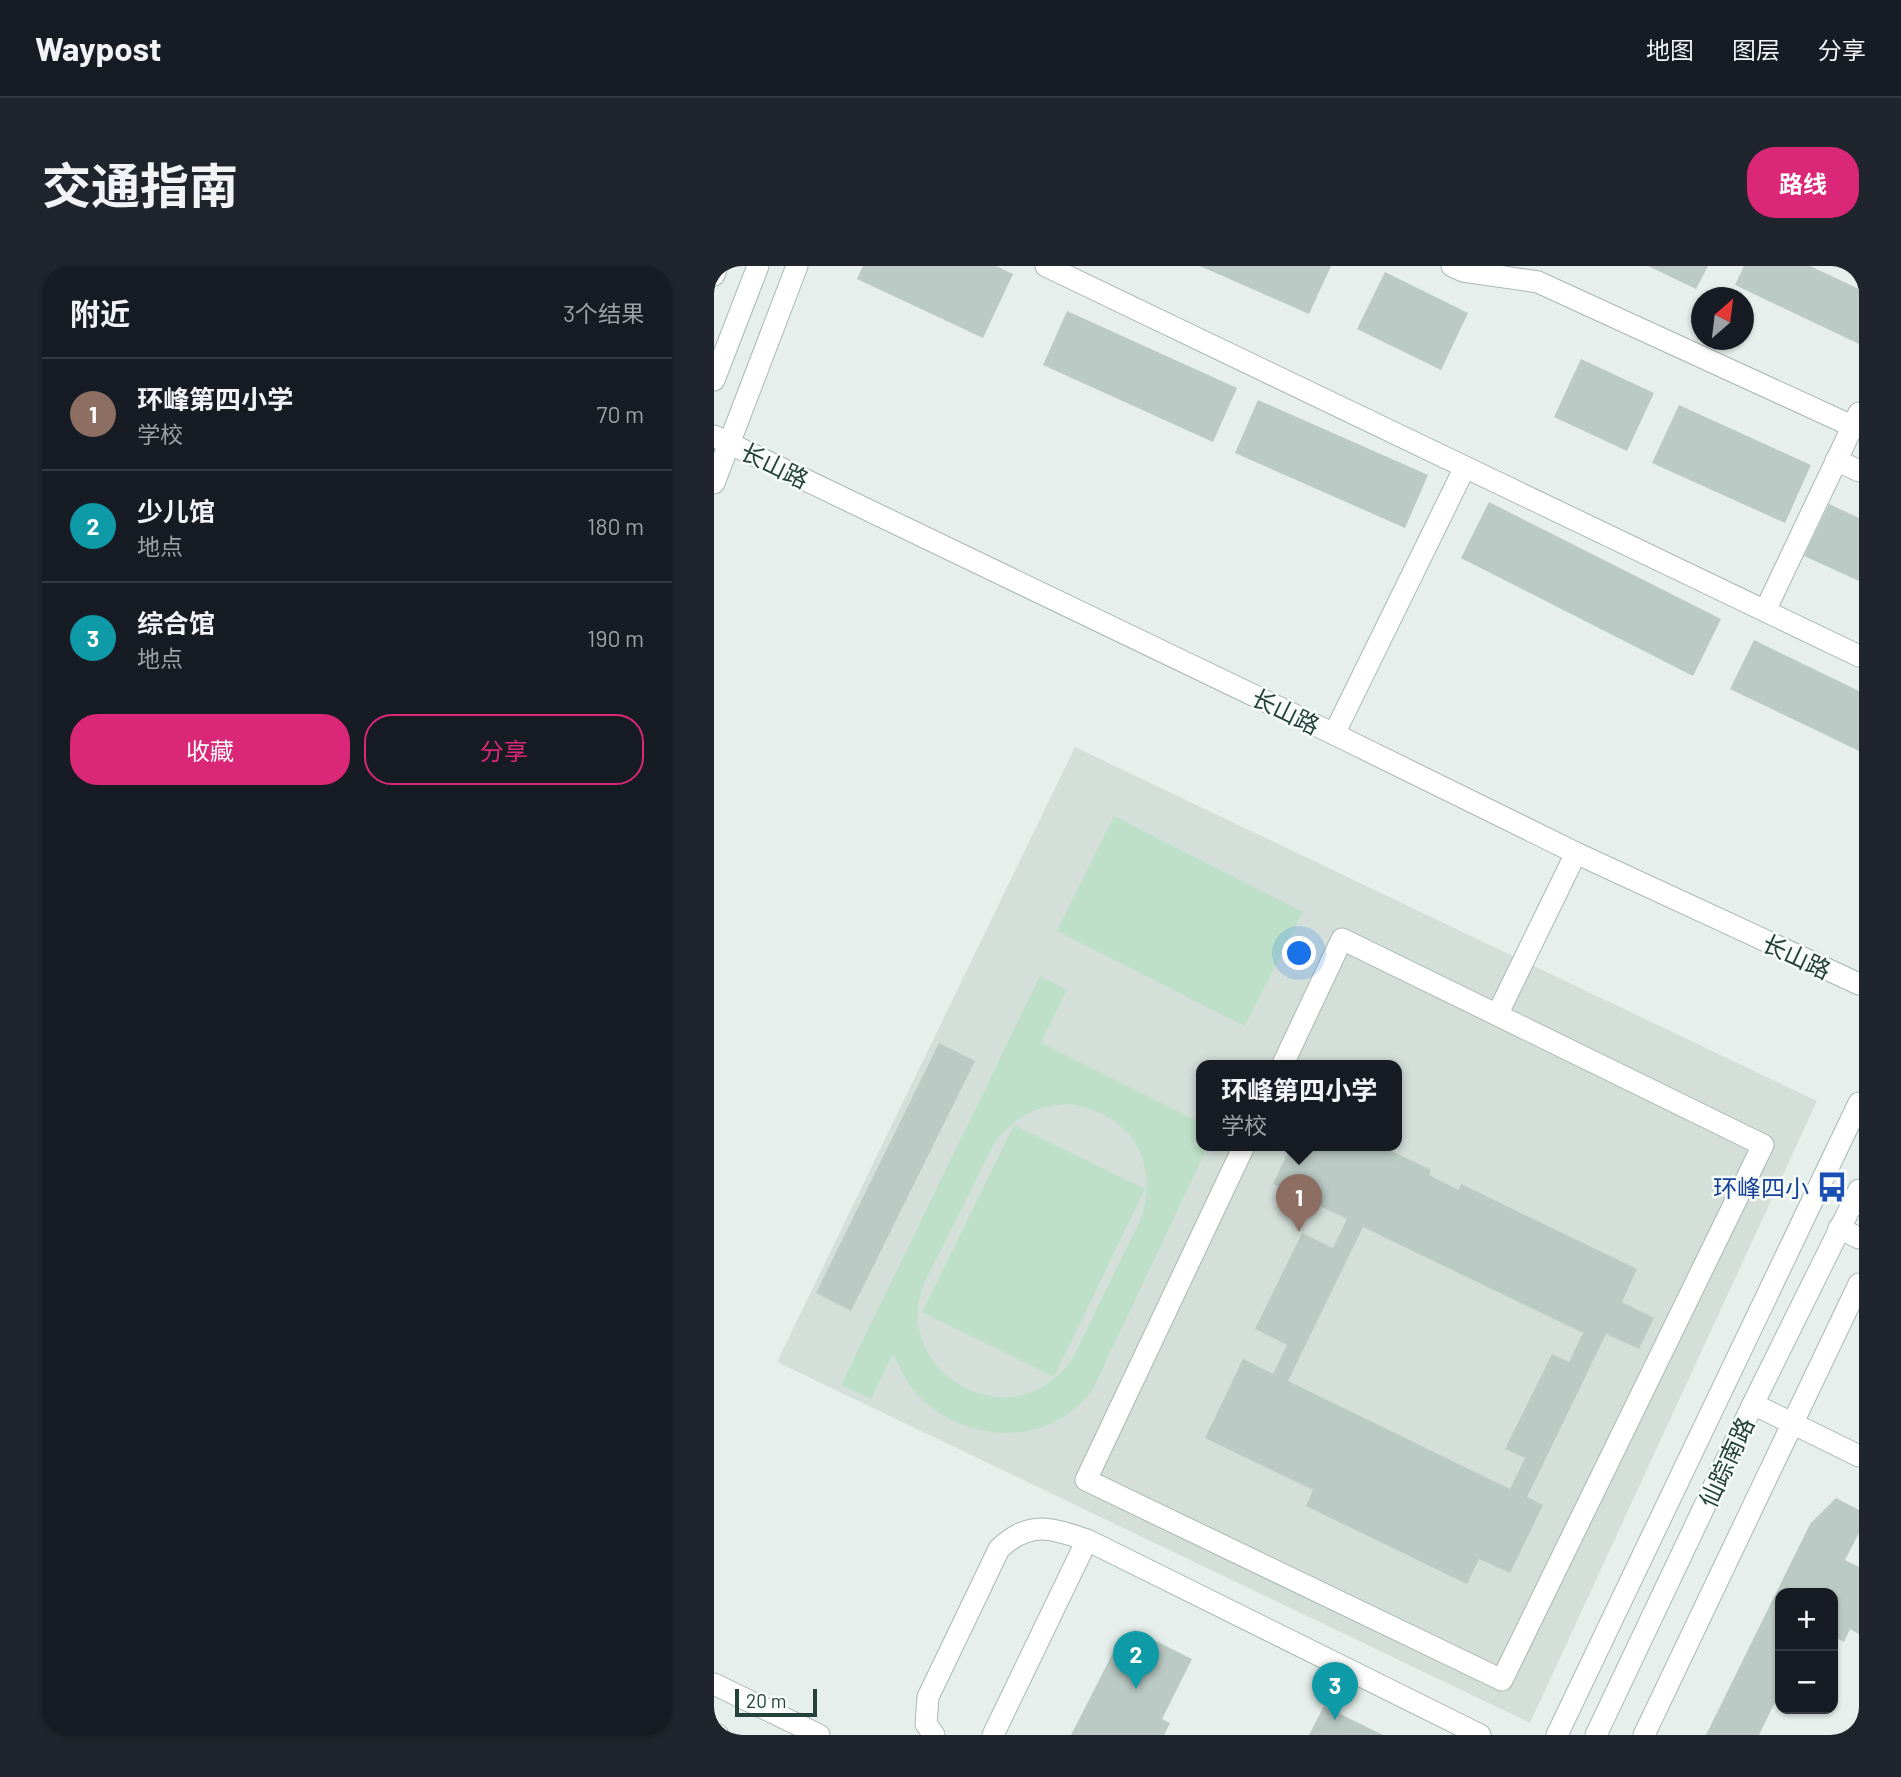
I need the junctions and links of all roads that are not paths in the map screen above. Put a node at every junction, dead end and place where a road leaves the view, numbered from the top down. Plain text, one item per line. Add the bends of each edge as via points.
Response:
1 (717, 266) edge
2 (758, 266) edge
3 (797, 266) edge
4 (1047, 266) edge
5 (1452, 266) edge
6 (714, 275) edge
7 (714, 380) edge
8 (1856, 420) edge
9 (722, 439) edge
10 (1836, 460) junction
11 (1465, 467) junction
12 (1859, 471) edge
13 (714, 483) edge
14 (1765, 611) junction
15 (1859, 656) edge
16 (1334, 734) junction
17 (1576, 853) junction
18 (1859, 984) edge
19 (1497, 1015) junction
20 (1285, 1060) edge
21 (1859, 1103) edge
22 (1242, 1151) edge
23 (1859, 1190) edge
24 (1839, 1228) junction
25 (1859, 1238) edge
26 (1859, 1284) edge
27 (1753, 1404) junction
28 (1793, 1423) junction
29 (1859, 1456) edge
30 (1087, 1540) junction
31 (714, 1684) edge
32 (819, 1735) edge
33 (934, 1735) edge
34 (993, 1735) edge
35 (1480, 1735) edge
36 (1557, 1735) edge
37 (1596, 1735) edge
38 (1644, 1735) edge

1 - 6 street
2 - 7 street
3 - 9 street
4 - 11 street
5 - 8 street via 1538,282
8 - 10 street
9 - 13 street
9 - 16 street, 长山路
10 - 12 street
10 - 14 street
11 - 14 street
11 - 16 street
14 - 15 street
16 - 17 street, 长山路
17 - 18 street, 长山路
17 - 19 street
19 - 20 street via 1342,939
19 - 22 street via 1763,1145 1502,1680 1086,1480
21 - 36 street
23 - 24 street, 仙踪南路
24 - 25 street
24 - 27 street, 仙踪南路
26 - 28 street
27 - 28 street
27 - 37 street, 仙踪南路
28 - 29 street
28 - 38 street
30 - 33 street via 1056,1530 1032,1529 1013,1535 999,1549 928,1697 926,1724
30 - 34 street
30 - 35 street
31 - 32 street

